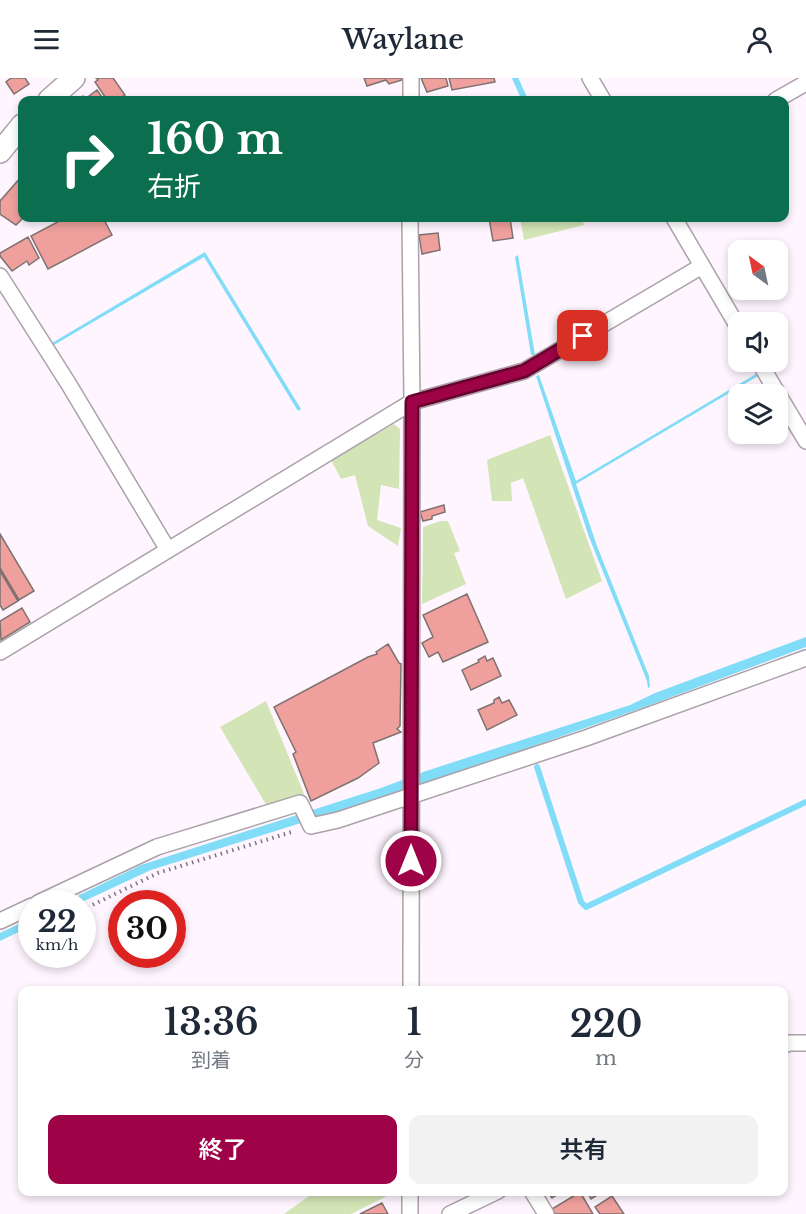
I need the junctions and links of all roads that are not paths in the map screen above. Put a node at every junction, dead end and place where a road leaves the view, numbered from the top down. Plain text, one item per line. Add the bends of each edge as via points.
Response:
1 (74, 78) edge
2 (411, 78) edge
3 (590, 78) edge
4 (806, 83) edge
5 (54, 96) edge
6 (411, 96) edge
7 (601, 96) edge
8 (783, 96) edge
9 (18, 130) edge
10 (0, 152) edge
11 (410, 222) edge
12 (676, 222) edge
13 (702, 266) junction
14 (0, 276) edge
15 (729, 312) edge
16 (765, 372) edge
17 (412, 402) junction
18 (806, 441) edge
19 (168, 550) junction
20 (0, 652) edge
21 (806, 658) edge
22 (410, 796) junction
23 (66, 890) edge
24 (18, 913) edge
25 (0, 921) edge
26 (411, 986) edge
27 (806, 1043) edge
28 (788, 1044) edge
29 (410, 1196) edge
30 (488, 1196) edge
31 (535, 1196) edge
32 (410, 1214) edge
33 (450, 1214) edge
34 (546, 1214) edge

1 - 5 main road
2 - 6 street
3 - 7 street
4 - 8 street
9 - 10 main road
11 - 17 street
12 - 13 street
13 - 15 street
13 - 17 street via 524,371
14 - 19 street
16 - 18 street
17 - 19 street
17 - 22 street
19 - 20 street
21 - 22 street via 586,738
22 - 23 street via 311,826 300,803 157,847
22 - 26 street
24 - 25 street
27 - 28 street
29 - 32 street
30 - 33 street
31 - 34 street

